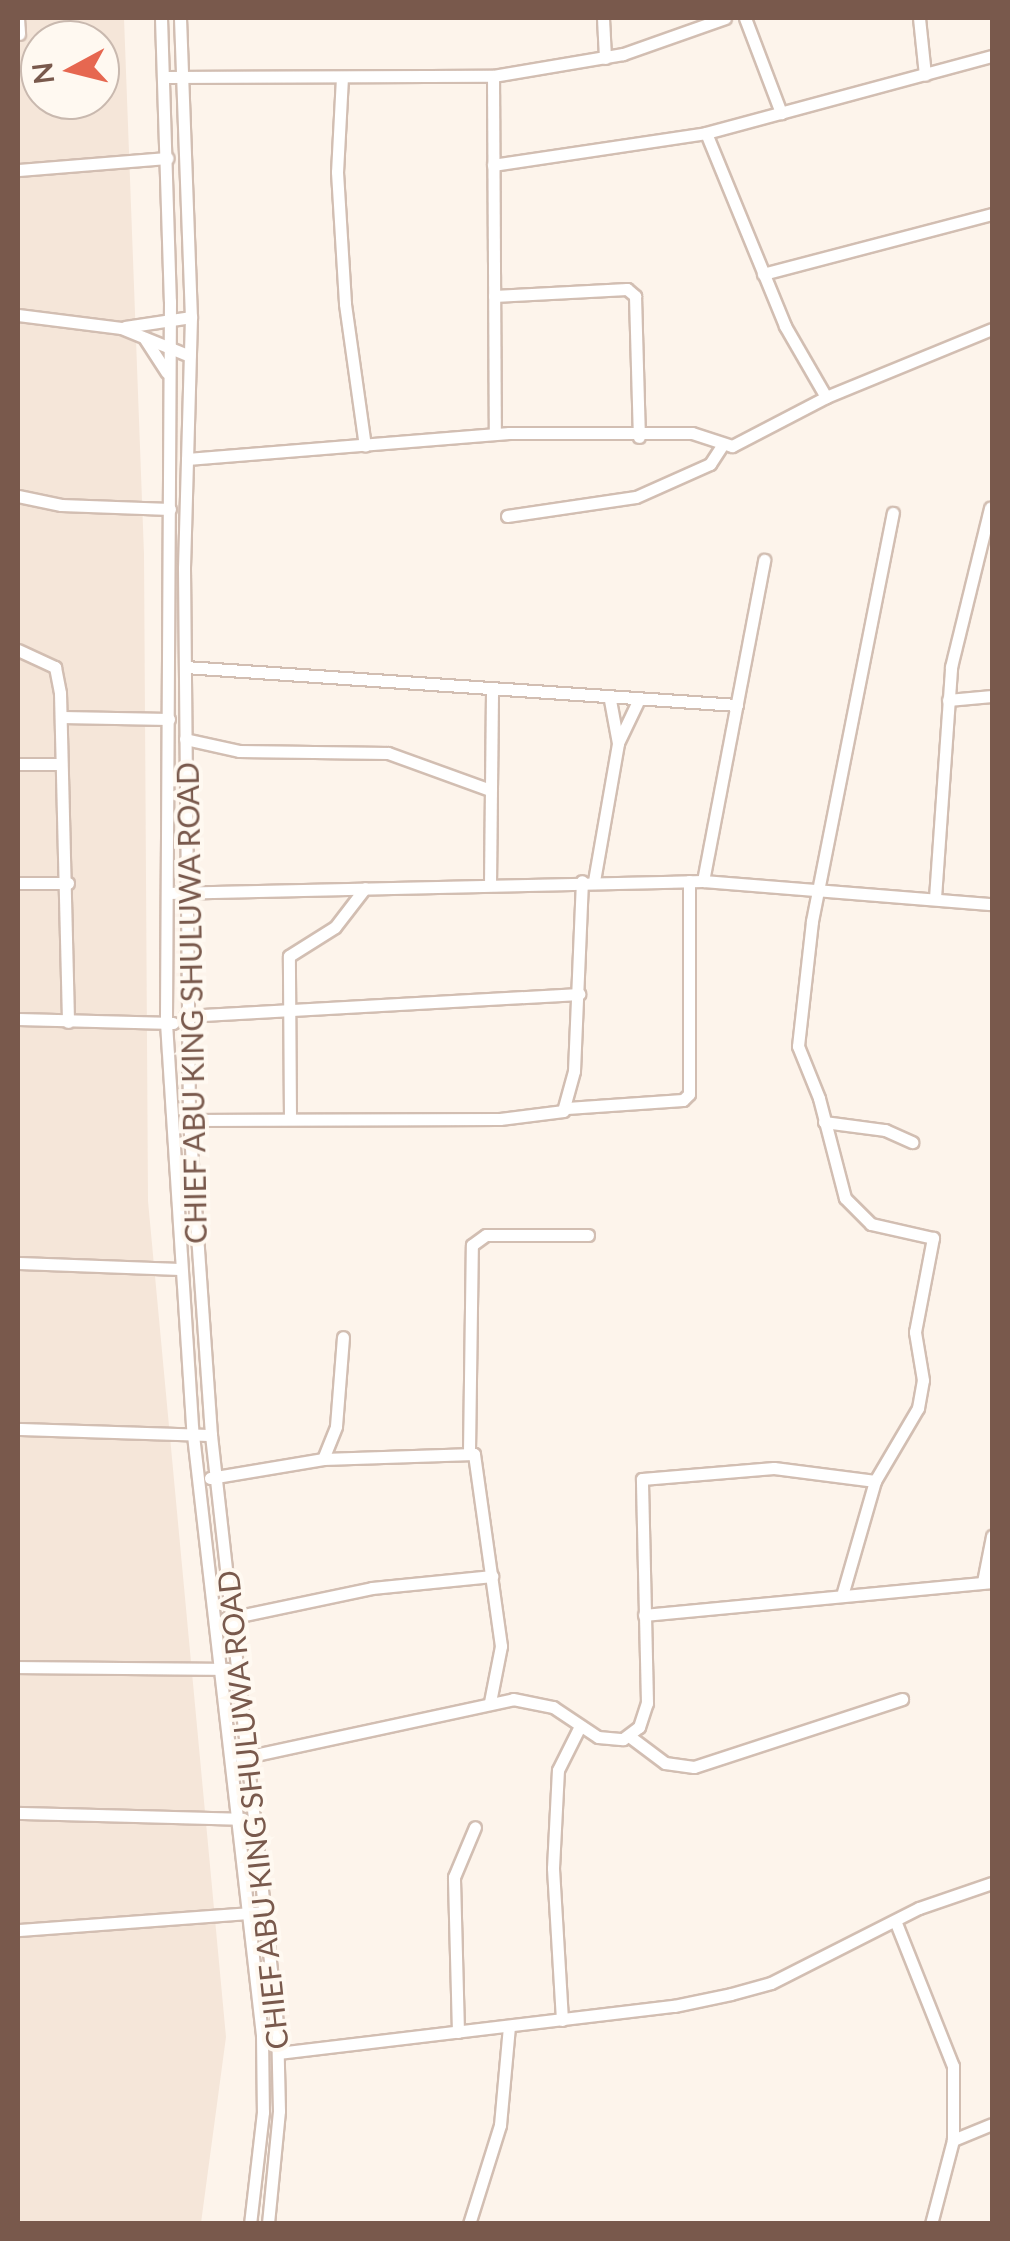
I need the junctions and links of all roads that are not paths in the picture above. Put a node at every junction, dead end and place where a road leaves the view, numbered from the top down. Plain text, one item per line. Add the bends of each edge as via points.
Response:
1 (18, 18) edge
2 (161, 18) edge
3 (180, 18) edge
4 (603, 18) edge
5 (726, 18) edge
6 (745, 18) edge
7 (919, 18) edge
8 (19, 34) edge
9 (992, 56) edge
10 (605, 58) junction
11 (925, 75) junction
12 (493, 76) junction
13 (165, 77) junction
14 (184, 77) junction
15 (342, 77) junction
16 (781, 113) junction
17 (706, 134) junction
18 (168, 158) junction
19 (493, 166) junction
20 (18, 170) edge
21 (992, 214) edge
22 (764, 274) junction
23 (494, 296) junction
24 (170, 302) junction
25 (18, 315) edge
26 (191, 318) junction
27 (170, 322) junction
28 (992, 329) edge
29 (145, 330) junction
30 (170, 345) junction
31 (190, 356) junction
32 (170, 381) junction
33 (826, 397) junction
34 (494, 433) junction
35 (639, 437) junction
36 (366, 446) junction
37 (721, 447) junction
38 (188, 459) junction
39 (18, 496) edge
40 (990, 508) edge
41 (170, 509) junction
42 (893, 513) dead end
43 (508, 516) dead end
44 (764, 560) dead end
45 (18, 650) edge
46 (184, 667) junction
47 (492, 688) junction
48 (992, 696) edge
49 (610, 700) junction
50 (948, 700) junction
51 (638, 701) junction
52 (737, 705) junction
53 (62, 718) junction
54 (169, 719) junction
55 (185, 740) junction
56 (618, 744) junction
57 (18, 764) edge
58 (60, 764) junction
59 (490, 790) junction
60 (588, 881) junction
61 (689, 881) junction
62 (703, 881) junction
63 (18, 883) edge
64 (68, 883) junction
65 (490, 884) junction
66 (818, 887) junction
67 (365, 888) junction
68 (187, 892) junction
69 (168, 893) junction
70 (935, 898) junction
71 (992, 904) edge
72 (580, 994) junction
73 (290, 1008) junction
74 (18, 1019) edge
75 (185, 1020) junction
76 (68, 1022) junction
77 (166, 1023) junction
78 (568, 1108) junction
79 (290, 1118) junction
80 (188, 1120) junction
81 (824, 1122) junction
82 (912, 1142) dead end
83 (588, 1236) dead end
84 (18, 1263) edge
85 (180, 1269) junction
86 (343, 1338) dead end
87 (18, 1429) edge
88 (193, 1435) junction
89 (211, 1435) junction
90 (469, 1450) junction
91 (324, 1459) junction
92 (216, 1477) junction
93 (200, 1479) junction
94 (871, 1484) junction
95 (992, 1536) edge
96 (492, 1576) junction
97 (988, 1582) edge
98 (843, 1592) junction
99 (644, 1616) junction
100 (232, 1618) junction
101 (217, 1620) junction
102 (18, 1667) edge
103 (236, 1668) junction
104 (221, 1670) junction
105 (902, 1699) dead end
106 (490, 1702) junction
107 (580, 1726) junction
108 (629, 1736) junction
109 (248, 1756) junction
110 (232, 1760) junction
111 (18, 1814) edge
112 (255, 1818) junction
113 (238, 1819) junction
114 (475, 1828) dead end
115 (991, 1882) edge
116 (266, 1912) junction
117 (248, 1914) junction
118 (896, 1923) junction
119 (18, 1930) edge
120 (562, 2020) junction
121 (509, 2027) junction
122 (458, 2032) junction
123 (278, 2053) junction
124 (992, 2124) edge
125 (953, 2140) junction
126 (250, 2224) edge
127 (268, 2224) edge
128 (470, 2224) edge
129 (931, 2224) edge

1 - 8 street
2 - 13 street
3 - 14 street, CHIEF ABU KING SHULUWA ROAD
4 - 10 street
5 - 10 street
6 - 16 street
7 - 11 street
9 - 11 street
10 - 12 street
11 - 16 street
12 - 15 street
12 - 19 street
13 - 14 street
13 - 18 street
14 - 15 street
14 - 26 street, CHIEF ABU KING SHULUWA ROAD
15 - 36 street via 337,172 345,304
16 - 17 street
17 - 19 street
17 - 22 street
18 - 20 street
18 - 24 street
19 - 23 street
21 - 22 street
22 - 33 street
23 - 34 street
23 - 35 street via 627,289 635,296
24 - 27 street
24 - 29 street
25 - 29 street
26 - 27 street
26 - 31 street, CHIEF ABU KING SHULUWA ROAD
27 - 29 street
27 - 30 street
28 - 33 street
29 - 30 street
29 - 32 street
30 - 31 street
30 - 32 street
31 - 38 street, CHIEF ABU KING SHULUWA ROAD
32 - 41 street
33 - 37 street via 744,443
34 - 35 street
34 - 36 street
35 - 37 street via 692,433
36 - 38 street
37 - 43 street via 710,464 636,497
38 - 46 street, CHIEF ABU KING SHULUWA ROAD
39 - 41 street via 48,504
40 - 50 street
41 - 54 street
42 - 66 street
44 - 52 street
45 - 53 street via 55,667
46 - 47 street
46 - 55 street, CHIEF ABU KING SHULUWA ROAD
47 - 49 street
47 - 59 street
48 - 50 street
49 - 51 street
49 - 56 street
50 - 70 street
51 - 52 street
51 - 56 street
52 - 62 street
53 - 54 street
53 - 58 street
54 - 69 street
55 - 59 street via 239,751 388,753
55 - 68 street, CHIEF ABU KING SHULUWA ROAD
56 - 60 street
57 - 58 street
58 - 64 street
59 - 65 street
60 - 61 street
60 - 65 street
60 - 72 street
61 - 62 street
61 - 78 street via 689,1094 683,1100
62 - 66 street
63 - 64 street
64 - 76 street
65 - 67 street
66 - 70 street
66 - 81 street via 798,1046
67 - 68 street
67 - 73 street via 335,927 289,956
68 - 69 street
68 - 75 street, CHIEF ABU KING SHULUWA ROAD
69 - 77 street
70 - 71 street
72 - 73 street
72 - 78 street
73 - 75 street
73 - 79 street
74 - 76 street
75 - 77 street
75 - 80 street, CHIEF ABU KING SHULUWA ROAD
76 - 77 street
77 - 85 street
78 - 79 street via 500,1118
79 - 80 street
80 - 89 street, CHIEF ABU KING SHULUWA ROAD
81 - 82 street via 885,1130
81 - 94 street via 838,1184 852,1207 870,1224 933,1238 915,1332 923,1380 918,1408
83 - 90 street via 486,1236 472,1245
84 - 85 street
85 - 88 street
86 - 91 street via 336,1426
87 - 88 street
88 - 89 street
88 - 93 street
89 - 92 street, CHIEF ABU KING SHULUWA ROAD
90 - 91 street
90 - 96 street via 480,1473
91 - 92 street
92 - 93 street
92 - 100 street, CHIEF ABU KING SHULUWA ROAD
93 - 101 street
94 - 98 street
94 - 99 street via 774,1468 646,1477 637,1494
95 - 97 street
96 - 100 street via 372,1588
96 - 106 street via 501,1646
97 - 98 street
98 - 99 street
99 - 108 street via 648,1703
100 - 101 street
100 - 103 street, CHIEF ABU KING SHULUWA ROAD
101 - 104 street
102 - 104 street
103 - 104 street
103 - 109 street, CHIEF ABU KING SHULUWA ROAD
104 - 110 street
105 - 108 street via 694,1767 665,1763
106 - 107 street via 522,1699 552,1706
106 - 109 street
107 - 108 street via 611,1741
107 - 120 street via 560,1764 557,1790
109 - 110 street
109 - 112 street, CHIEF ABU KING SHULUWA ROAD
110 - 113 street
111 - 113 street
112 - 113 street
112 - 116 street, CHIEF ABU KING SHULUWA ROAD
113 - 117 street
114 - 122 street via 454,1877
115 - 118 street
116 - 117 street
116 - 123 street, CHIEF ABU KING SHULUWA ROAD
117 - 119 street
117 - 126 street via 263,2112
118 - 120 street via 771,1984 674,2006
118 - 125 street via 953,2066
120 - 121 street
121 - 122 street
121 - 128 street via 500,2125
122 - 123 street
123 - 127 street, CHIEF ABU KING SHULUWA ROAD
124 - 125 street
125 - 129 street

